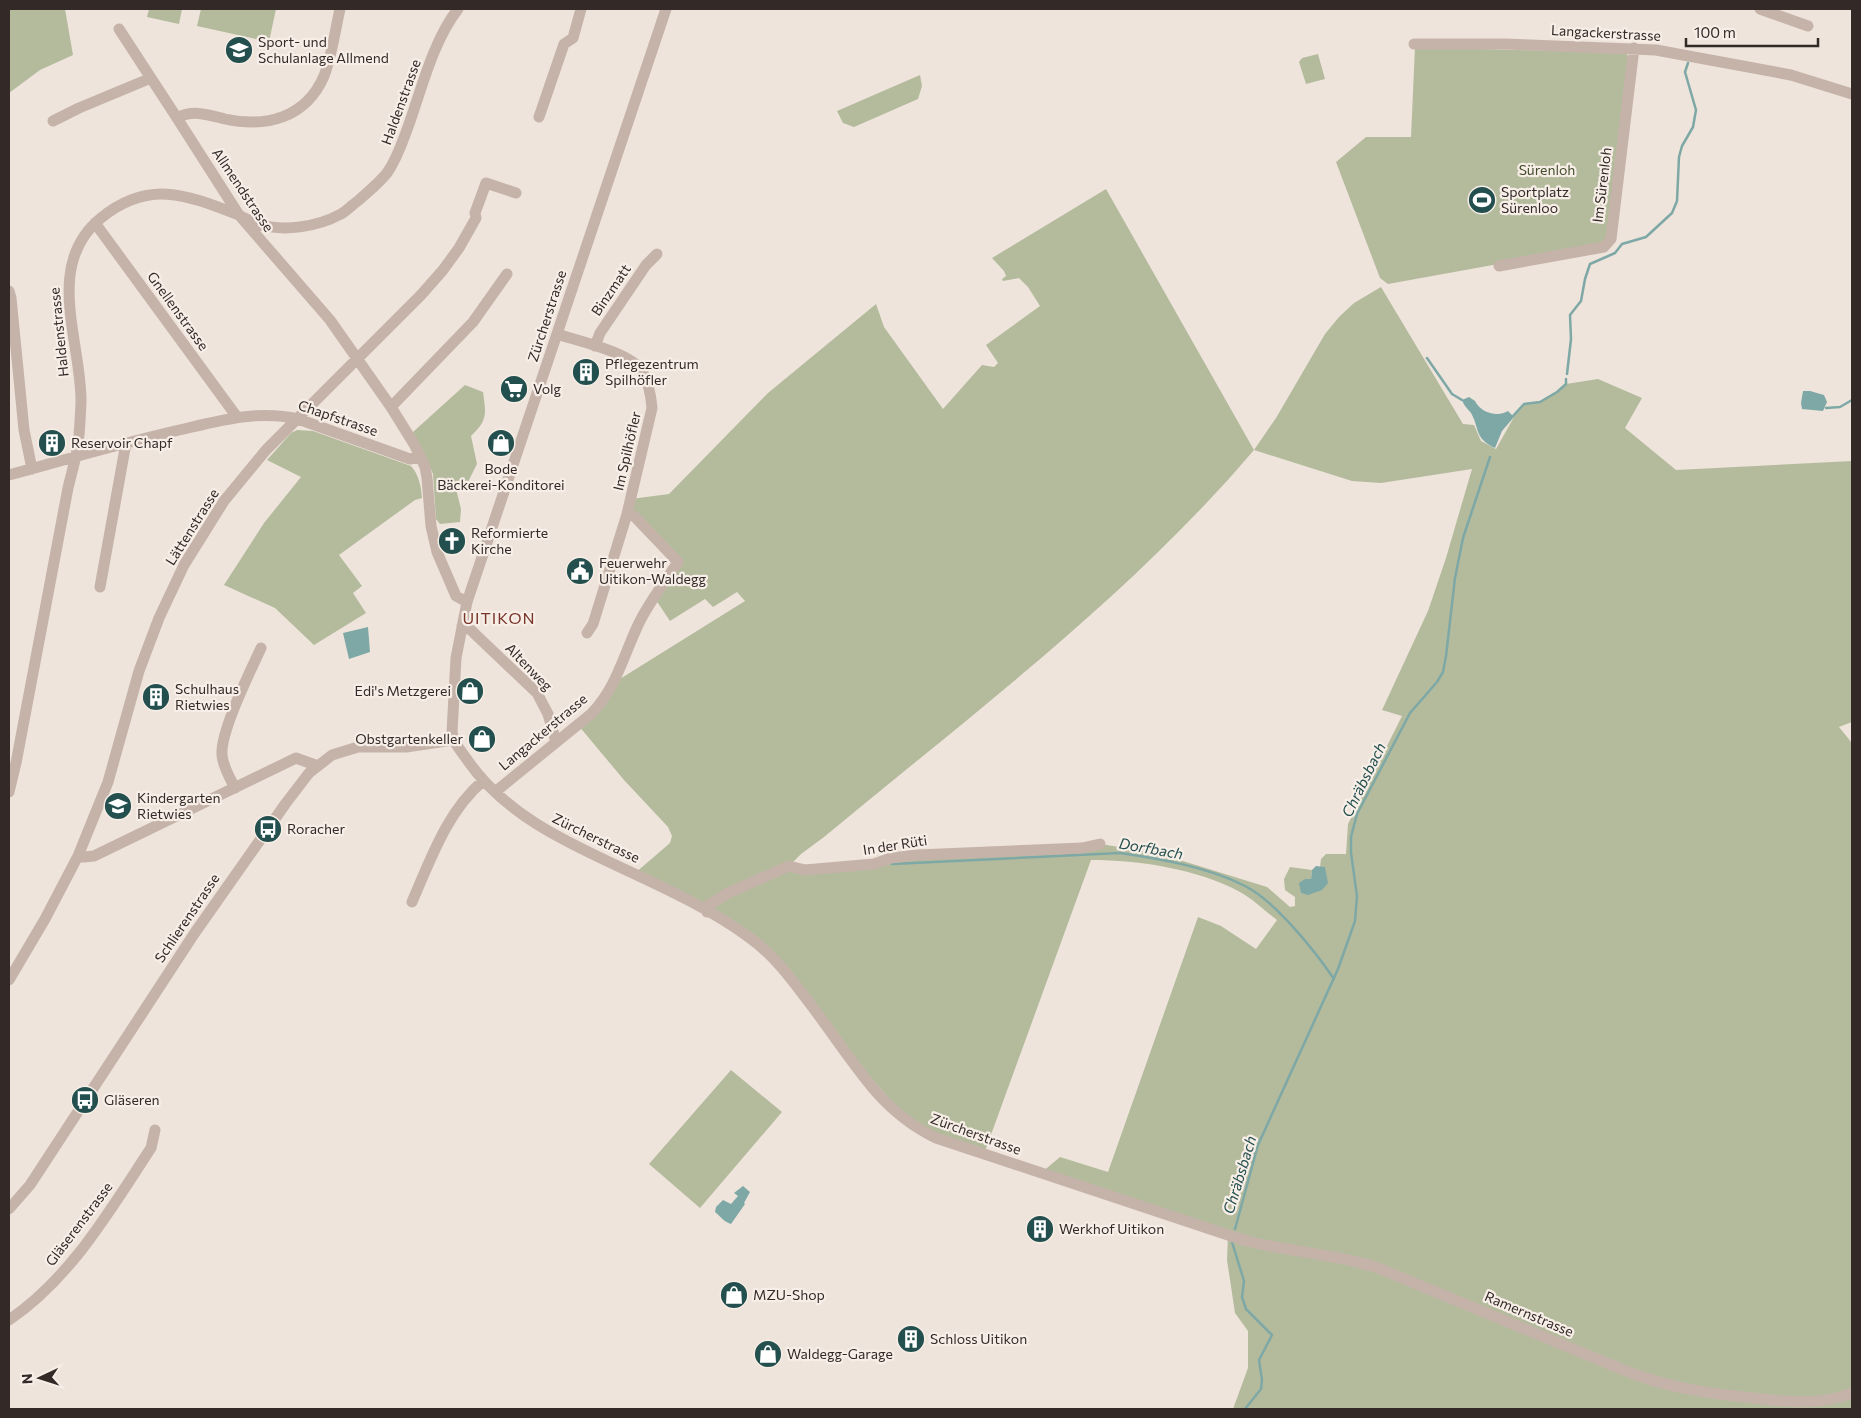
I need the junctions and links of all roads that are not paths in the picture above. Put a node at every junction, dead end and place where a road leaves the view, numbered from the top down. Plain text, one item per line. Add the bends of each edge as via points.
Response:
1 (340, 9) edge
2 (458, 9) edge
3 (581, 9) edge
4 (666, 9) edge
5 (1760, 9) edge
6 (1808, 26) dead end
7 (119, 29) dead end
8 (1414, 44) dead end
9 (1634, 48) junction
10 (151, 78) junction
11 (1852, 94) edge
12 (539, 117) dead end
13 (177, 118) junction
14 (53, 121) dead end
15 (516, 193) dead end
16 (239, 215) junction
17 (95, 223) junction
18 (657, 254) dead end
19 (1499, 266) dead end
20 (507, 274) dead end
21 (9, 291) edge
22 (557, 334) junction
23 (595, 346) junction
24 (357, 360) junction
25 (391, 407) junction
26 (237, 417) junction
27 (298, 419) junction
28 (126, 443) junction
29 (75, 457) junction
30 (420, 457) junction
31 (32, 468) junction
32 (9, 475) edge
33 (627, 514) junction
34 (100, 587) dead end
35 (467, 602) junction
36 (462, 626) junction
37 (587, 633) dead end
38 (260, 648) dead end
39 (453, 740) junction
40 (556, 742) junction
41 (318, 766) junction
42 (483, 781) junction
43 (235, 788) junction
44 (9, 792) edge
45 (495, 792) junction
46 (1100, 844) dead end
47 (78, 856) junction
48 (412, 902) dead end
49 (707, 912) junction
50 (9, 980) edge
51 (155, 1130) dead end
52 (9, 1209) edge
53 (1197, 1225) joint
54 (9, 1320) edge
55 (1852, 1393) edge

1 - 13 street via 328,65 320,84 290,114 266,122 244,123 195,112
2 - 16 street, Haldenstrasse via 442,31 399,153 374,188 341,214 306,227 275,228 256,224
3 - 12 street via 573,38 564,44
4 - 22 street, Zürcherstrasse
5 - 6 street
7 - 10 street, Allmendstrasse
8 - 9 street, Langackerstrasse
9 - 11 street, Langackerstrasse via 1678,53 1791,76
9 - 19 street, Im Sürenloh via 1611,239 1604,247
10 - 13 street, Allmendstrasse
10 - 14 street
13 - 16 street, Allmendstrasse
15 - 24 street, Lättenstrasse via 486,182 475,220 459,248 421,295
16 - 17 street, Haldenstrasse via 194,198 162,194 130,200
16 - 24 street, Allmendstrasse via 330,320
17 - 26 street, Gnellenstrasse
17 - 29 street, Haldenstrasse via 78,246 68,282 81,402
18 - 23 street, Binzmatt via 600,332
20 - 25 street via 473,322
21 - 31 street via 24,430
22 - 23 street, Im Spilhöfler
22 - 35 street, Zürcherstrasse
23 - 33 street, Im Spilhöfler via 619,354 641,370 651,394 652,408
24 - 25 street, Allmendstrasse
24 - 27 street, Lättenstrasse
25 - 30 street, Allmendstrasse
26 - 27 street, Chapfstrasse
26 - 28 street, Chapfstrasse
27 - 30 street, Chapfstrasse via 410,459
27 - 47 street, Lättenstrasse via 266,450 224,501 184,565 139,671 108,782
28 - 29 street, Chapfstrasse
28 - 34 street
29 - 31 street, Chapfstrasse
29 - 44 street, Haldenstrasse
30 - 35 street, Allmendstrasse via 428,481 431,526 437,552 456,596
31 - 32 street, Chapfstrasse
33 - 37 street, Im Spilhöfler via 593,624
33 - 40 street, Langackerstrasse via 634,516 678,562 639,623 615,682 601,703
35 - 36 street, Zürcherstrasse
36 - 39 street, Zürcherstrasse via 454,676
36 - 40 street, Altenweg via 476,634 536,692 548,714
38 - 43 street via 224,739 222,754
39 - 41 street, Schlierenstrasse via 406,747 358,747 332,755
39 - 42 street, Zürcherstrasse
40 - 45 street, Langackerstrasse
41 - 43 street via 296,758
41 - 52 street, Schlierenstrasse via 299,785 234,876 30,1185
42 - 45 street, Zürcherstrasse
42 - 48 street via 472,790 451,820
43 - 47 street via 94,856
45 - 49 street, Zürcherstrasse via 567,843
46 - 49 street, In der Rüti via 1082,848 916,855 874,864 805,870 788,866 728,893 709,905
47 - 50 street, Lättenstrasse
49 - 53 street, Zürcherstrasse via 752,939 774,959 868,1082 893,1110 909,1122 936,1138
51 - 54 street, Gläserenstrasse via 151,1148 90,1240 58,1278
53 - 55 street, Ramernstrasse via 1254,1243 1378,1268 1666,1385 1709,1394 1796,1402 1824,1401

